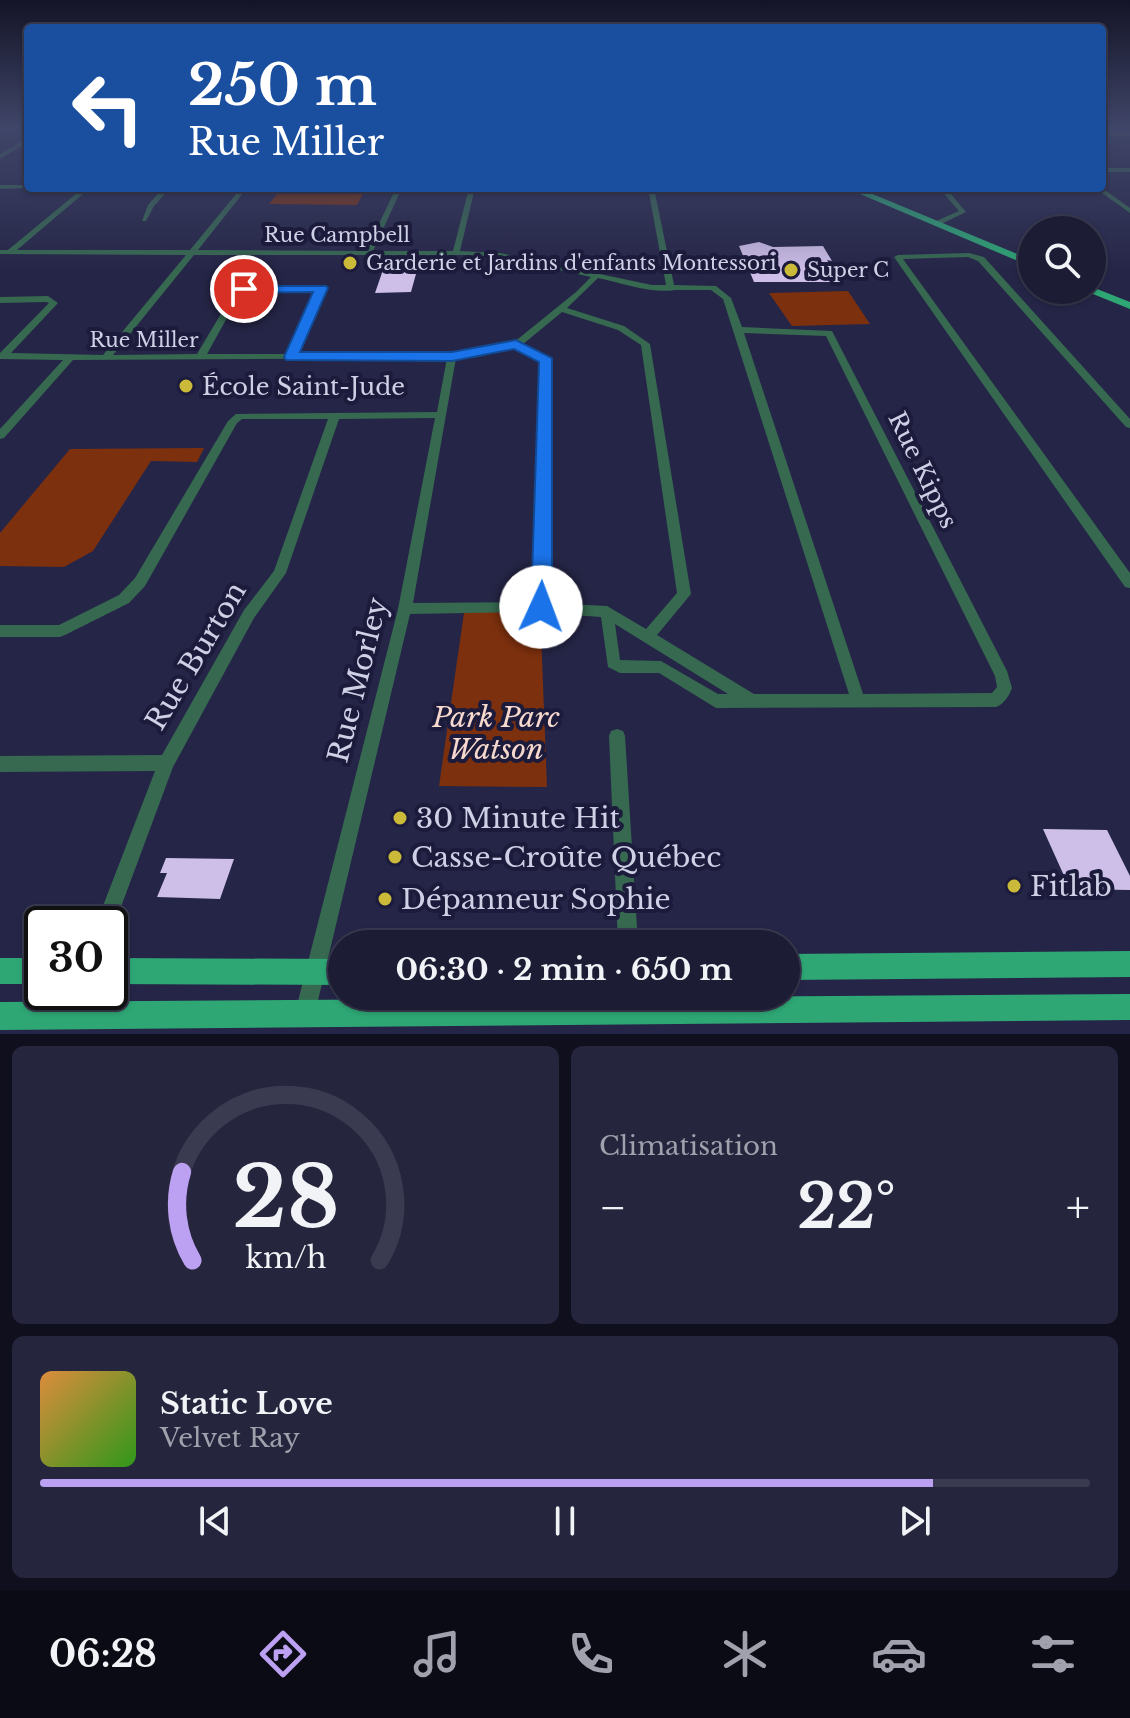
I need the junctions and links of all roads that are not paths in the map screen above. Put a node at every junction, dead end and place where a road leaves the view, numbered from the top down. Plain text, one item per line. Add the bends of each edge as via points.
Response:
1 (0, 187) edge
2 (24, 187) edge
3 (82, 192) edge
4 (163, 192) edge
5 (241, 192) edge
6 (397, 192) edge
7 (471, 192) edge
8 (652, 192) edge
9 (860, 192) edge
10 (881, 192) edge
11 (946, 192) edge
12 (1104, 192) edge
13 (1130, 211) edge
14 (144, 220) dead end
15 (948, 220) junction
16 (937, 224) junction
17 (1018, 248) edge
18 (0, 252) edge
19 (10, 252) junction
20 (191, 253) junction
21 (456, 253) junction
22 (368, 254) junction
23 (1018, 258) edge
24 (596, 276) junction
25 (1106, 285) edge
26 (671, 289) junction
27 (1130, 294) edge
28 (1106, 296) edge
29 (0, 300) edge
30 (1130, 306) edge
31 (561, 309) junction
32 (739, 330) junction
33 (516, 345) junction
34 (2, 356) edge
35 (291, 357) junction
36 (452, 357) junction
37 (70, 358) junction
38 (106, 358) junction
39 (200, 358) junction
40 (441, 415) junction
41 (334, 417) junction
42 (1130, 425) edge
43 (0, 436) edge
44 (1130, 583) edge
45 (541, 607) junction
46 (405, 609) junction
47 (607, 612) junction
48 (0, 631) edge
49 (649, 635) junction
50 (751, 700) junction
51 (858, 700) junction
52 (617, 736) dead end
53 (166, 763) junction
54 (0, 764) edge
55 (112, 906) edge
56 (627, 930) edge
57 (1130, 964) edge
58 (800, 967) edge
59 (0, 971) edge
60 (24, 971) edge
61 (128, 971) edge
62 (328, 972) edge
63 (314, 973) junction
64 (800, 1006) edge
65 (1130, 1007) edge
66 (69, 1010) edge
67 (403, 1010) edge
68 (305, 1013) junction
69 (0, 1016) edge
70 (66, 1017) junction

1 - 2 street
3 - 19 street
4 - 14 street
5 - 20 street
6 - 22 street
7 - 21 street
8 - 26 street
9 - 16 main road
10 - 15 main road
11 - 15 street via 963,210
12 - 13 street
15 - 16 street
15 - 17 main road
16 - 23 main road
18 - 19 street, Rue Campbell
19 - 20 street, Rue Campbell
20 - 22 street, Rue Campbell
20 - 38 street
21 - 22 street, Rue Campbell
21 - 24 street, Rue Campbell via 500,255
24 - 26 street, Rue Campbell
24 - 31 street, Rue Miller
25 - 27 main road
26 - 32 street, Rue Campbell via 713,288 727,298
28 - 30 main road
29 - 34 street via 54,303
31 - 33 street, Rue Miller
31 - 49 street via 621,328 645,344 684,594
32 - 51 street, Rue Campbell
32 - 51 street, Rue Kipps via 824,331 834,340 1005,688 1002,696 989,700
33 - 36 street, Rue Miller
33 - 45 street via 547,361
34 - 37 street, Rue Miller
35 - 36 street, Rue Miller
35 - 39 street, Rue Miller
35 - 39 street via 321,288 244,289
36 - 40 street, Rue Morley
37 - 38 street, Rue Miller
37 - 43 street
38 - 39 street, Rue Miller
40 - 41 street
40 - 46 street, Rue Morley
41 - 48 street via 240,416 140,582 124,599 60,631
41 - 53 street, Rue Burton via 280,573 249,614
42 - 44 street via 976,257 898,257
45 - 46 street
45 - 47 street
46 - 63 street, Rue Morley
47 - 49 street
47 - 50 street via 613,663 661,667 716,701
49 - 50 street
50 - 51 street
52 - 56 street
53 - 54 street
53 - 55 street, Rue Burton
57 - 58 main road
59 - 60 main road
61 - 63 main road
62 - 63 main road
63 - 68 street, Rue Morley
64 - 65 main road
66 - 70 street
67 - 68 main road
68 - 70 main road
69 - 70 main road

